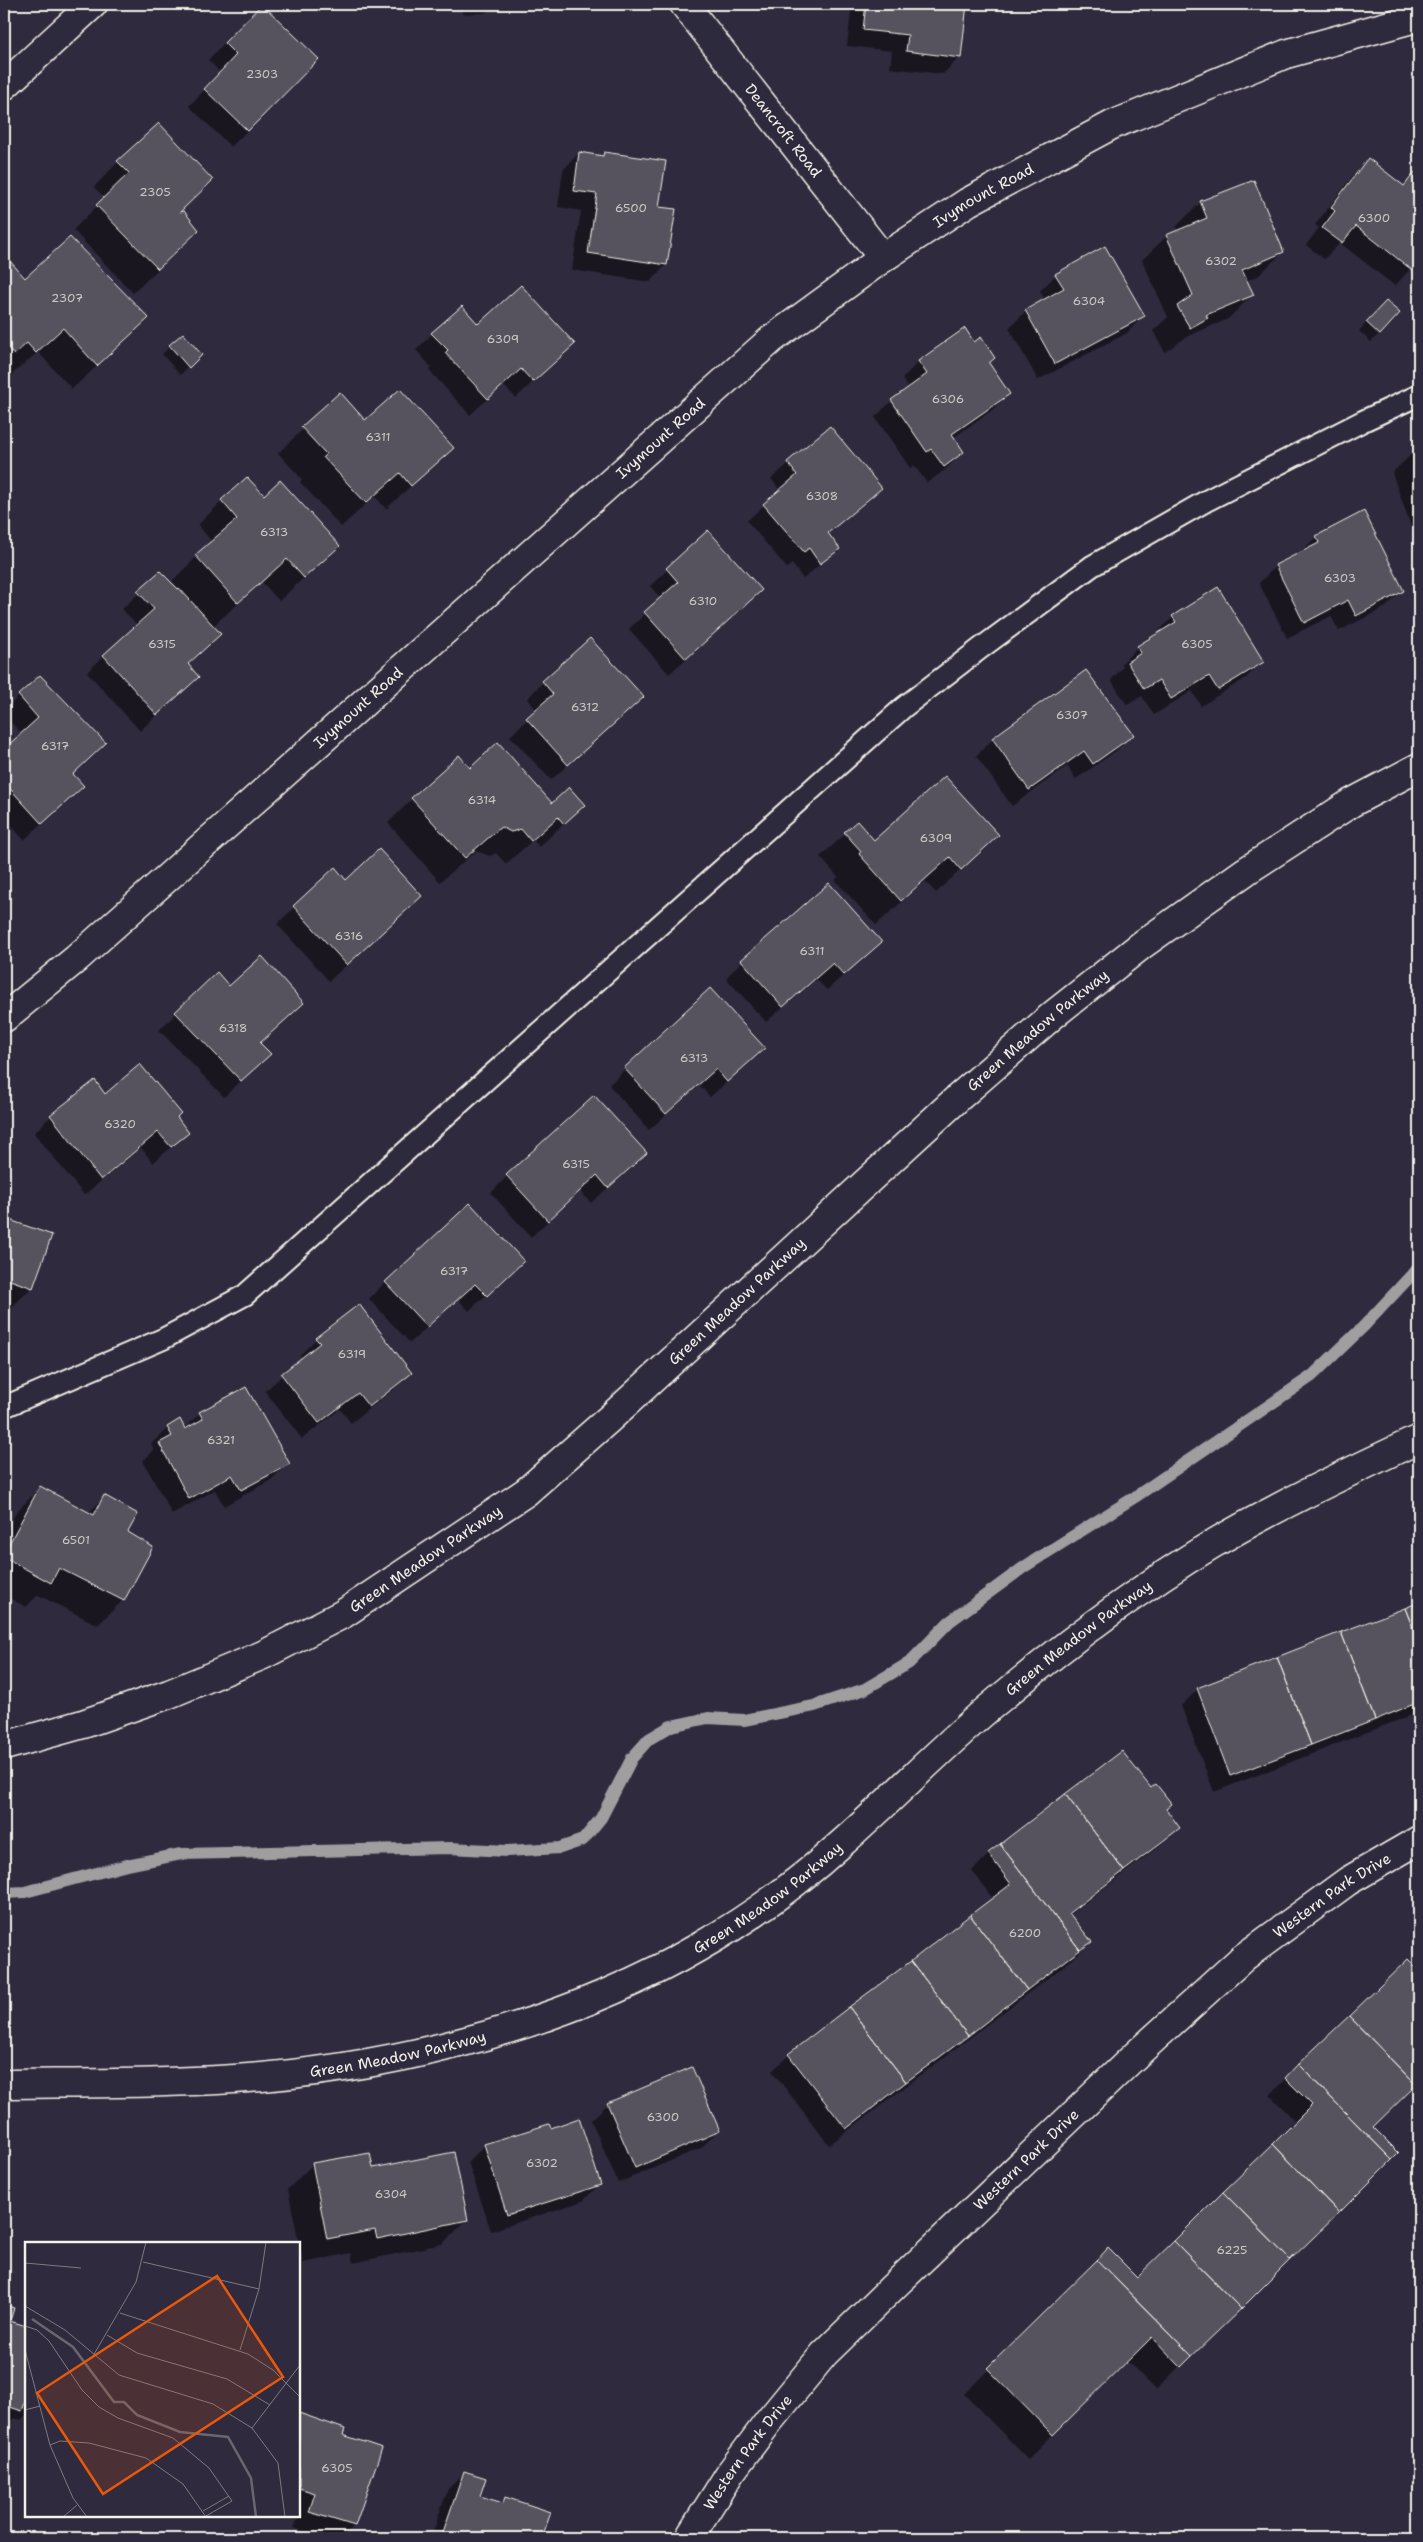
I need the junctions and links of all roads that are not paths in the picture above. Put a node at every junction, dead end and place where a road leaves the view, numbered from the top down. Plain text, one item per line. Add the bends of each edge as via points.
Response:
1 (93, 4) edge
2 (684, 4) edge
3 (1419, 17) edge
4 (4, 86) edge
5 (883, 258) junction
6 (1419, 395) edge
7 (1419, 767) edge
8 (4, 1018) edge
9 (4, 1407) edge
10 (1419, 1438) edge
11 (4, 1746) edge
12 (1419, 1840) edge
13 (4, 2084) edge
14 (689, 2538) edge

1 - 4 street
2 - 5 street, Deancroft Road
3 - 5 street, Ivymount Road via 1286,54 1112,125 968,202
5 - 8 street, Ivymount Road via 772,340 76,959
6 - 9 lane via 1206,501 1092,566 904,707 245,1295 163,1339
7 - 11 street, Green Meadow Parkway via 1350,804 1246,871 1143,944 1053,1015 526,1492 344,1614 263,1654 169,1694 83,1724
10 - 13 street, Green Meadow Parkway via 1317,1486 1210,1546 1130,1598 988,1709 839,1846 769,1903 698,1948 625,1986 530,2021 447,2045 363,2064 175,2082
12 - 14 street, Western Park Drive via 1348,1881 1244,1956 911,2270 824,2354 730,2473

